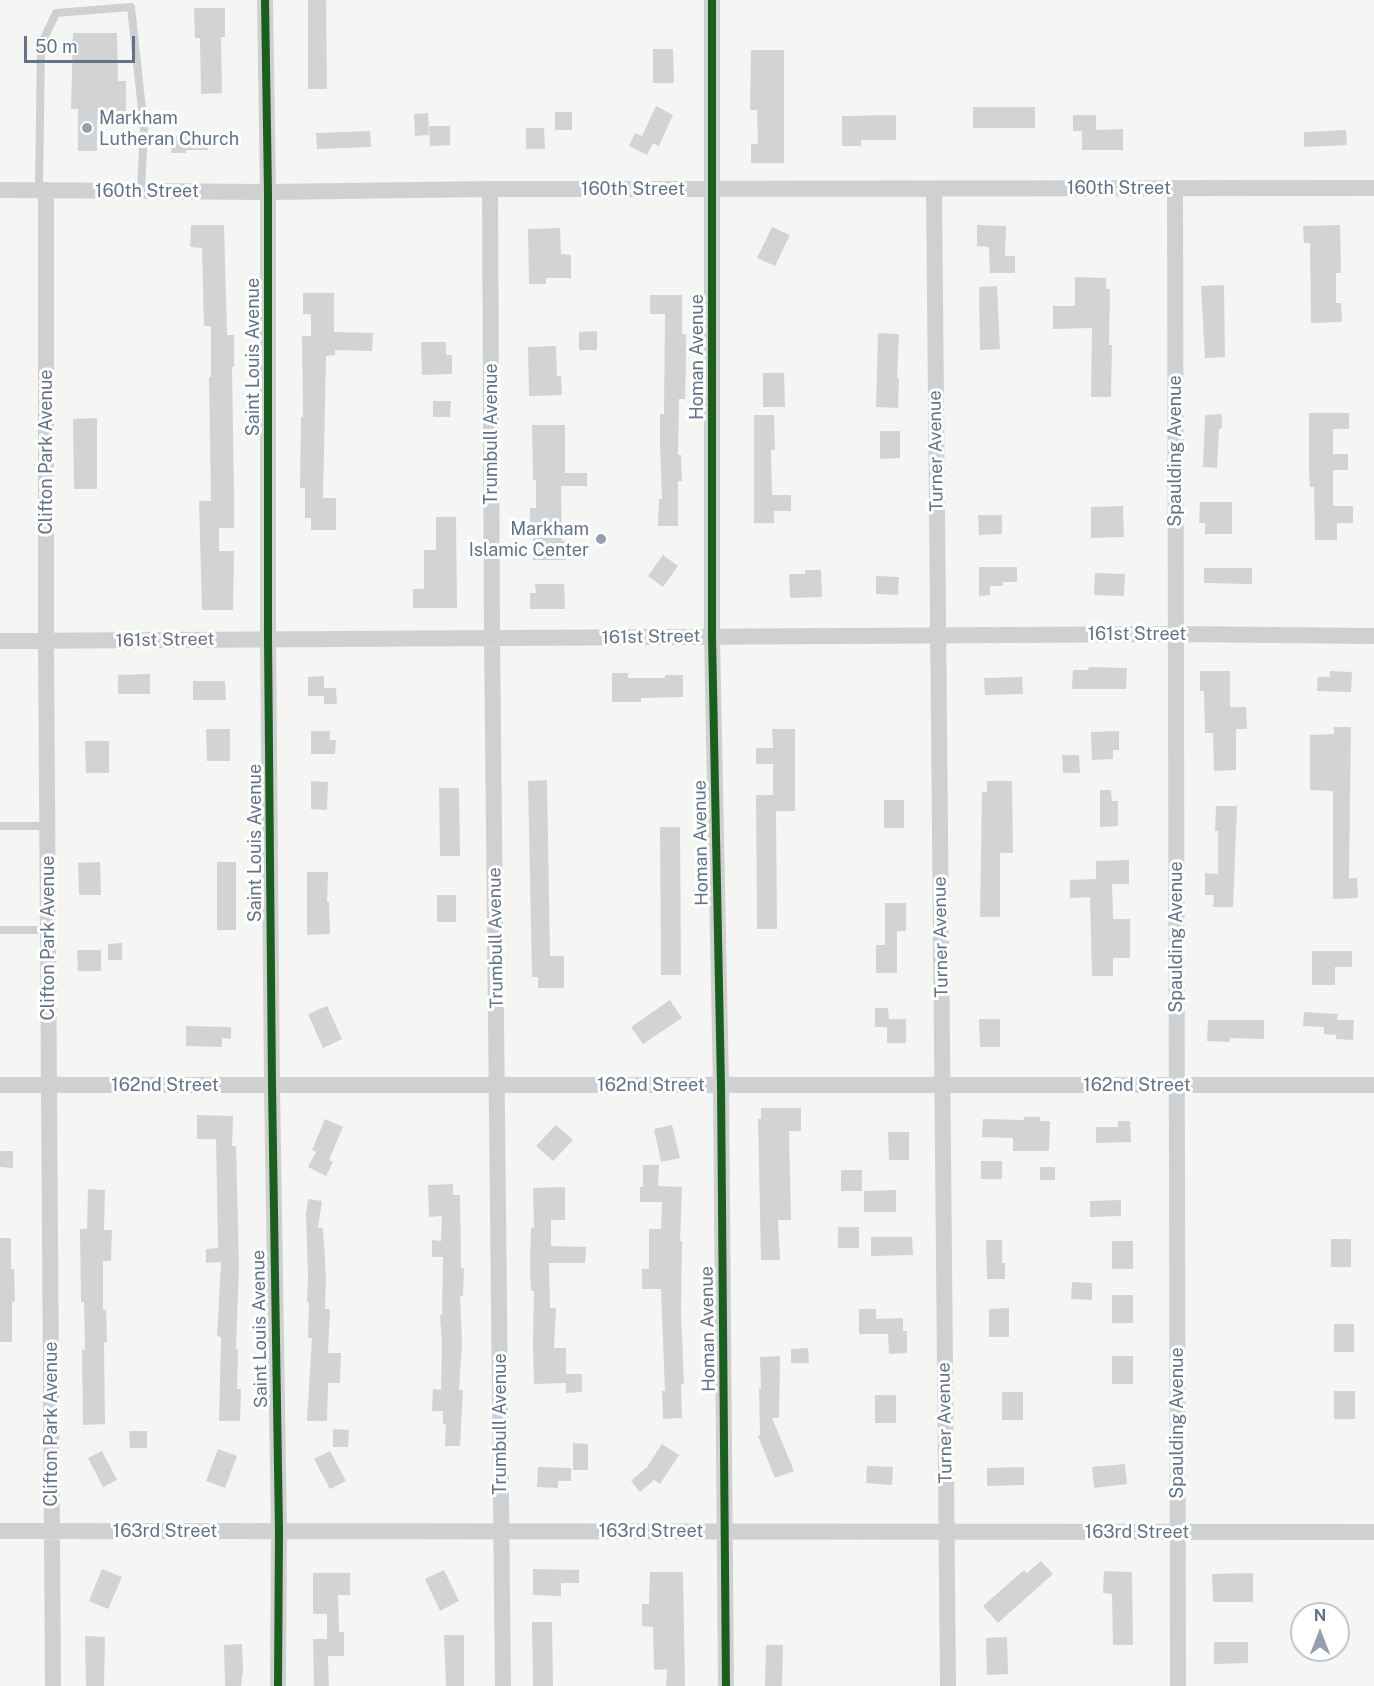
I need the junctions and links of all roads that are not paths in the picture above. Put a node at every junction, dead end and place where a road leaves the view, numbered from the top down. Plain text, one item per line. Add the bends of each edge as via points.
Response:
1 (265, 0) edge
2 (712, 0) edge
3 (1174, 188) junction
4 (1374, 188) edge
5 (490, 189) junction
6 (712, 189) junction
7 (934, 189) junction
8 (0, 190) edge
9 (42, 190) junction
10 (141, 191) junction
11 (268, 192) junction
12 (1176, 634) junction
13 (938, 635) junction
14 (1374, 636) edge
15 (712, 637) junction
16 (268, 639) junction
17 (492, 639) junction
18 (0, 641) edge
19 (46, 641) junction
20 (0, 826) edge
21 (47, 826) junction
22 (0, 930) edge
23 (48, 930) junction
24 (0, 1085) edge
25 (49, 1085) junction
26 (272, 1085) junction
27 (498, 1085) junction
28 (721, 1085) junction
29 (942, 1085) junction
30 (1177, 1085) junction
31 (1374, 1085) edge
32 (0, 1531) edge
33 (52, 1531) junction
34 (279, 1532) junction
35 (501, 1532) junction
36 (726, 1532) junction
37 (946, 1532) junction
38 (1178, 1532) junction
39 (1374, 1532) edge
40 (53, 1686) edge
41 (278, 1686) edge
42 (503, 1686) edge
43 (726, 1686) edge
44 (948, 1686) edge
45 (1178, 1686) edge

1 - 11 street, Saint Louis Avenue
2 - 6 street, Homan Avenue
3 - 4 street, 160th Street
3 - 7 street, 160th Street
3 - 12 street, Spaulding Avenue
5 - 6 street, 160th Street
5 - 11 street, 160th Street
5 - 17 street, Trumbull Avenue
6 - 7 street, 160th Street
6 - 15 street, Homan Avenue
7 - 13 street, Turner Avenue
8 - 9 street, 160th Street
9 - 10 street, 160th Street
9 - 10 lane via 41,45 56,13 131,7 144,128
9 - 19 street, Clifton Park Avenue
10 - 11 street, 160th Street
11 - 16 street, Saint Louis Avenue
12 - 13 street, 161st Street
12 - 14 street, 161st Street
12 - 30 street, Spaulding Avenue
13 - 15 street, 161st Street
13 - 29 street, Turner Avenue
15 - 17 street, 161st Street
15 - 28 street, Homan Avenue
16 - 17 street, 161st Street
16 - 19 street, 161st Street
16 - 26 street, Saint Louis Avenue
17 - 27 street, Trumbull Avenue
18 - 19 street, 161st Street
19 - 21 street, Clifton Park Avenue
20 - 21 lane
21 - 23 street, Clifton Park Avenue
22 - 23 lane
23 - 25 street, Clifton Park Avenue
24 - 25 street, 162nd Street
25 - 26 street, 162nd Street
25 - 33 street, Clifton Park Avenue
26 - 27 street, 162nd Street
26 - 34 street, Saint Louis Avenue
27 - 28 street, 162nd Street
27 - 35 street, Trumbull Avenue
28 - 29 street, 162nd Street
28 - 36 street, Homan Avenue
29 - 30 street, 162nd Street
29 - 37 street, Turner Avenue
30 - 31 street, 162nd Street
30 - 38 street, Spaulding Avenue
32 - 33 street, 163rd Street
33 - 34 street, 163rd Street
33 - 40 street, Clifton Park Avenue
34 - 35 street, 163rd Street
34 - 41 street, Saint Louis Avenue
35 - 36 street, 163rd Street
35 - 42 street, Trumbull Avenue
36 - 37 street, 163rd Street
36 - 43 street, Homan Avenue
37 - 38 street, 163rd Street
37 - 44 street, Turner Avenue
38 - 39 street, 163rd Street
38 - 45 street, Spaulding Avenue

